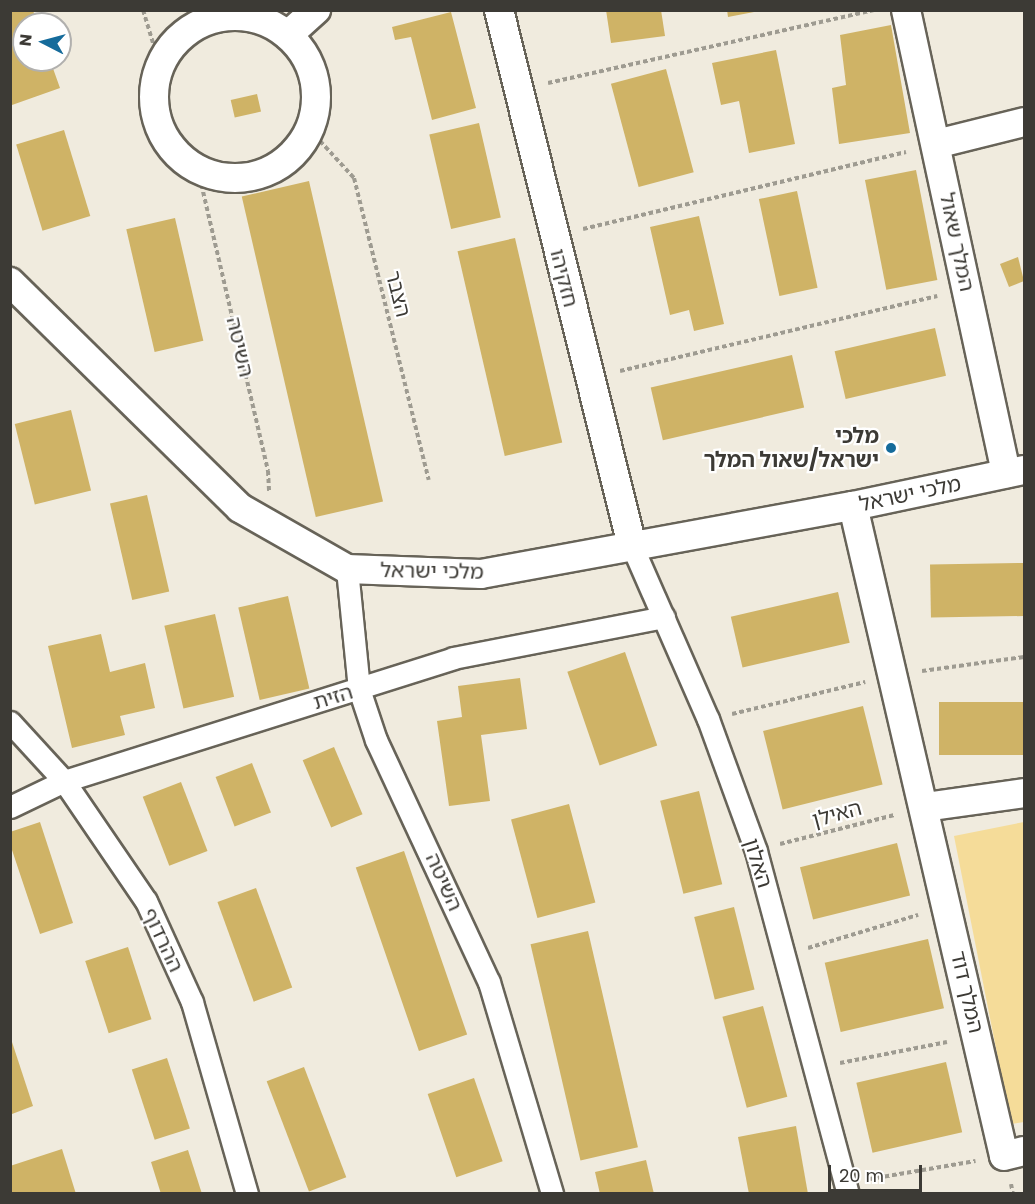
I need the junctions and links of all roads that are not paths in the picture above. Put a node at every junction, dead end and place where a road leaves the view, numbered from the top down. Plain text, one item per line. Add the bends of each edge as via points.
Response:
1 (316, 10) edge
2 (499, 10) edge
3 (906, 10) edge
4 (288, 34) junction
5 (1024, 122) edge
6 (936, 144) junction
7 (10, 282) edge
8 (1015, 471) edge
9 (853, 507) junction
10 (632, 546) junction
11 (347, 569) junction
12 (664, 617) junction
13 (359, 689) junction
14 (10, 722) edge
15 (64, 781) junction
16 (1024, 793) edge
17 (10, 807) edge
18 (925, 807) junction
19 (1014, 1153) edge
20 (847, 1188) edge
21 (247, 1194) edge
22 (552, 1194) edge

1 - 4 street
2 - 10 street, חזקיהו
3 - 6 street, המלך שאול
4 - 4 street via 246,16 219,17 195,27 174,43 160,66 154,96 159,126 175,152 198,170 222,178 250,178 275,169 296,152 310,130 316,104 315,79 305,54
5 - 6 street
6 - 8 street, המלך שאול via 967,289
7 - 11 street, מלכי ישראל via 240,507
8 - 9 street, מלכי ישראל
9 - 10 street, מלכי ישראל
9 - 18 street, המלך דוד
10 - 11 street, מלכי ישראל via 481,574
10 - 12 street, האלון
11 - 13 street, השיטה
12 - 13 street, הזית via 453,658
12 - 20 street, האלון via 756,850
13 - 15 street, הזית
13 - 22 street, השיטה via 376,740 489,982
14 - 15 street, ההרדוף
15 - 17 street, הזית
15 - 21 street, ההרדוף via 146,901 192,1002
16 - 18 street
18 - 19 street, המלך דוד via 977,1036

